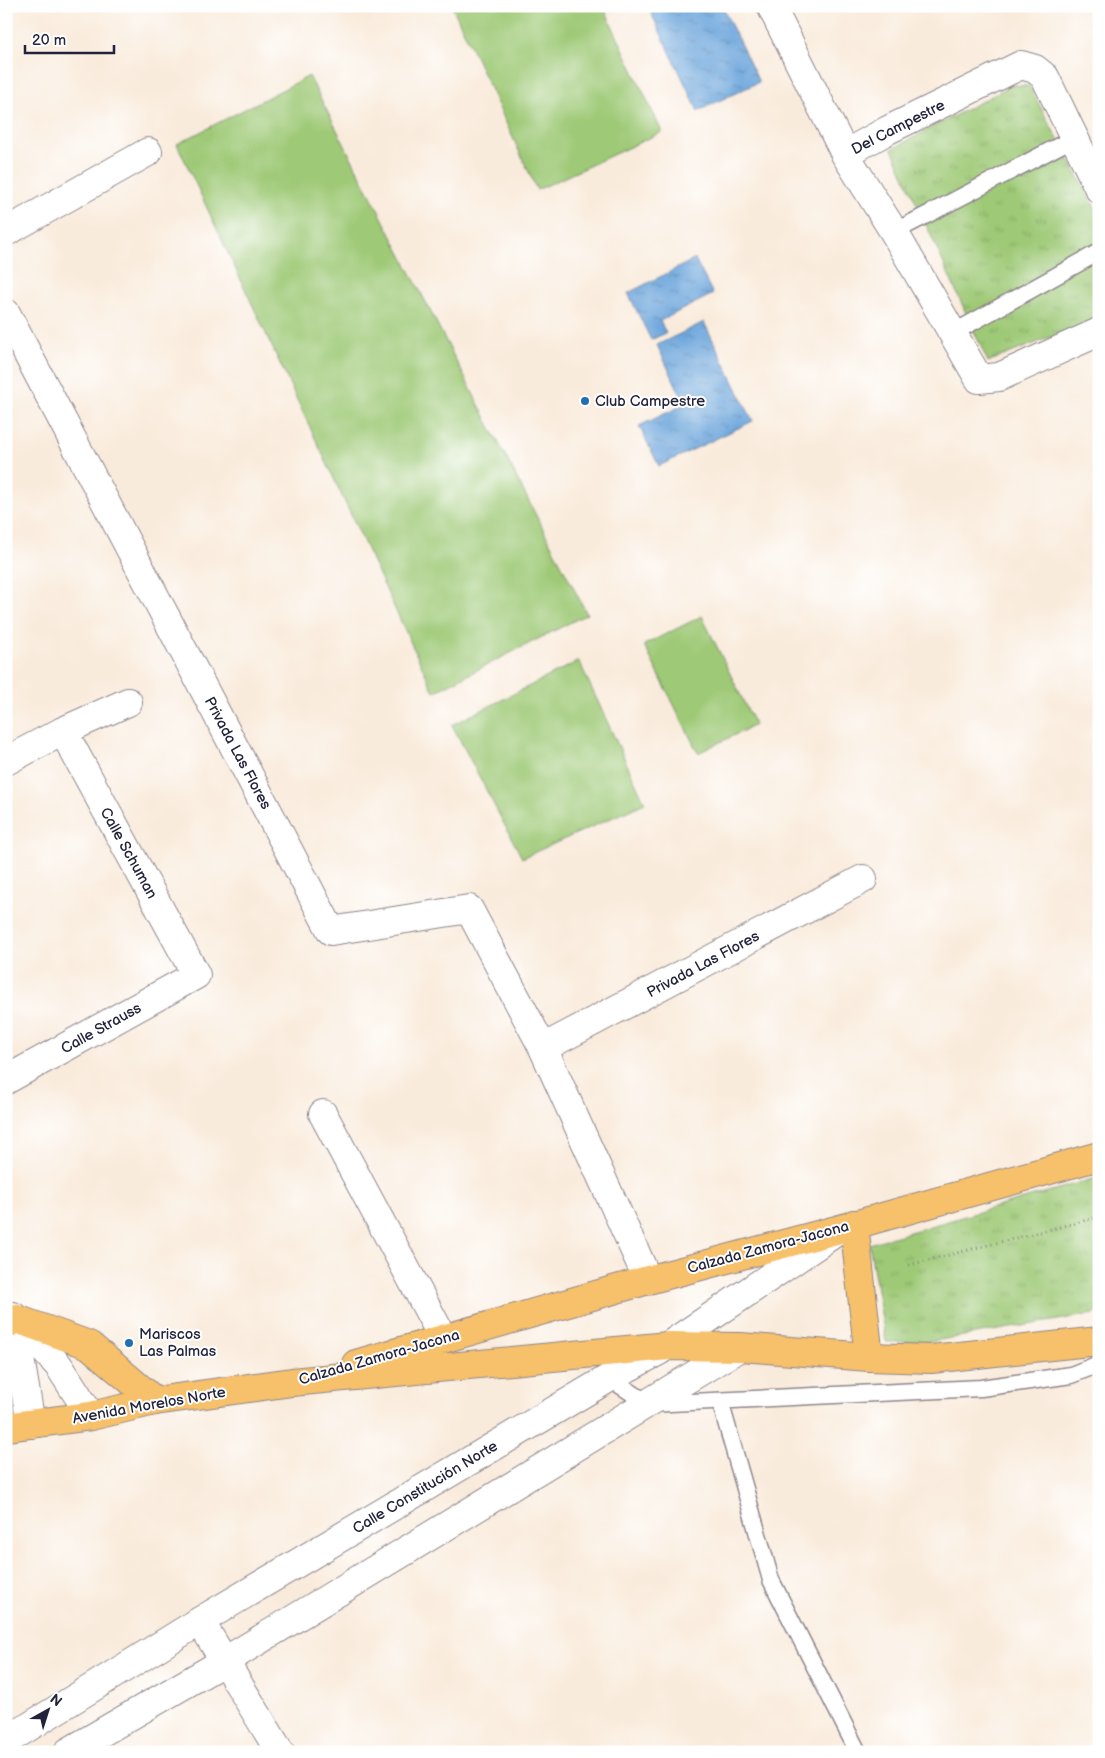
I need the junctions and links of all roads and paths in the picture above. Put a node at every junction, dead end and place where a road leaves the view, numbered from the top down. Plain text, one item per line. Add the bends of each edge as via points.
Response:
1 (771, 6) edge
2 (1074, 138) junction
3 (148, 152) dead end
4 (845, 154) junction
5 (1099, 189) edge
6 (6, 232) edge
7 (894, 232) junction
8 (1099, 252) edge
9 (6, 312) edge
10 (1099, 332) edge
11 (951, 334) junction
12 (128, 702) dead end
13 (63, 731) junction
14 (6, 761) edge
15 (863, 879) dead end
16 (196, 975) joint
17 (543, 1048) junction
18 (6, 1080) edge
19 (323, 1114) dead end
20 (1099, 1156) edge
21 (1099, 1218) edge
22 (847, 1226) junction
23 (909, 1265) dead end
24 (648, 1280) junction
25 (9, 1316) edge
26 (443, 1338) junction
27 (1099, 1341) edge
28 (668, 1346) junction
29 (740, 1347) junction
30 (869, 1357) junction
31 (1099, 1364) edge
32 (609, 1378) junction
33 (292, 1382) junction
34 (155, 1401) junction
35 (720, 1401) junction
36 (649, 1404) junction
37 (91, 1416) junction
38 (19, 1425) edge
39 (200, 1622) junction
40 (225, 1661) junction
41 (6, 1741) edge
42 (68, 1752) edge
43 (280, 1752) edge
44 (858, 1752) edge

1 - 4 street
2 - 4 street, Del Campestre via 1045,78 1035,69 1021,65
2 - 5 street
2 - 7 lane
3 - 6 street
4 - 7 street, Del Campestre
7 - 11 street, Del Campestre
8 - 11 lane
9 - 17 street, Privada Las Flores via 331,931 469,908
10 - 11 street, Del Campestre via 998,377 979,379
12 - 13 street
13 - 14 street
13 - 16 street, Calle Schuman
15 - 17 street, Privada Las Flores
16 - 18 street, Calle Strauss
17 - 24 street, Privada Las Flores
19 - 26 street
20 - 22 main road, Calzada Zamora-Jacona
21 - 23 path
22 - 24 main road, Calzada Zamora-Jacona
22 - 28 street, Calle Constitución Norte
22 - 30 main road
24 - 26 main road, Calzada Zamora-Jacona
25 - 34 main road via 89,1345
25 - 37 street via 59,1366
25 - 38 street
26 - 33 main road, Calzada Zamora-Jacona
27 - 30 main road, Calzada Zamora-Jacona via 931,1359
28 - 29 main road, Calzada Zamora-Jacona
28 - 32 street, Calle Constitución Norte
28 - 33 main road, Calzada Zamora-Jacona
29 - 30 main road, Calzada Zamora-Jacona
29 - 36 street
31 - 35 lane via 1072,1375 981,1388
32 - 36 lane
32 - 39 street, Calle Constitución Norte
33 - 34 main road, Avenida Morelos Norte
34 - 37 main road, Avenida Morelos Norte
35 - 36 lane
35 - 44 lane via 771,1580
36 - 40 street
37 - 38 main road, Avenida Morelos Norte
39 - 40 street
39 - 41 street, Calle Constitución Norte
40 - 42 street
40 - 43 street

